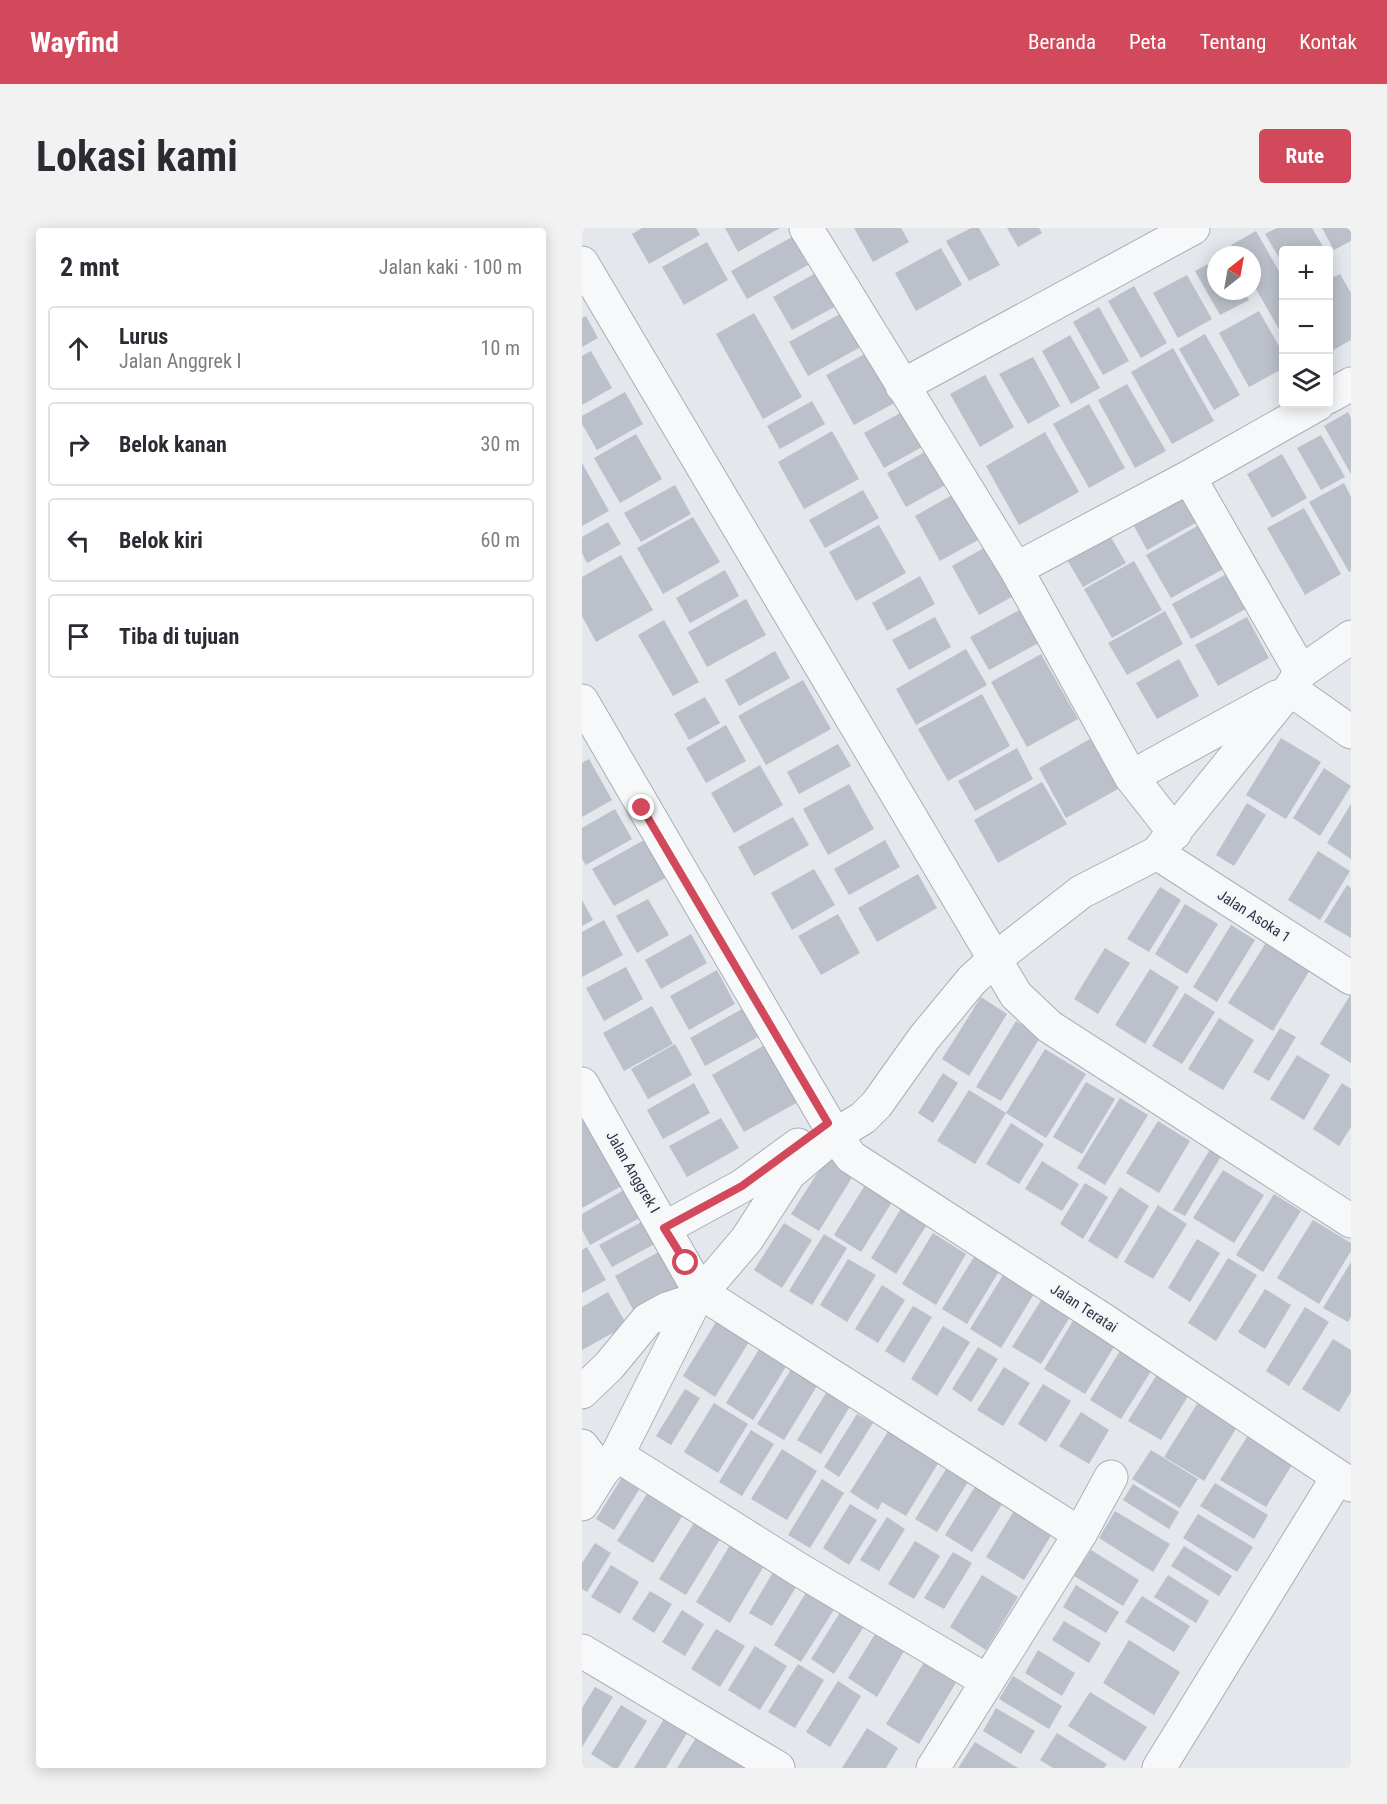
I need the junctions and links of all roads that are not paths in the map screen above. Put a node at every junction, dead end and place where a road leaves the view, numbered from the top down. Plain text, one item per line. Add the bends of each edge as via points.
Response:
1 (807, 228) edge
2 (1193, 228) edge
3 (582, 263) edge
4 (1351, 384) edge
5 (902, 386) junction
6 (1333, 395) edge
7 (1311, 408) edge
8 (1189, 477) junction
9 (1016, 569) junction
10 (1351, 637) edge
11 (1296, 681) junction
12 (582, 701) edge
13 (1351, 732) edge
14 (1131, 777) junction
15 (1166, 843) junction
16 (995, 959) junction
17 (1351, 978) edge
18 (582, 1084) edge
19 (831, 1129) junction
20 (1351, 1221) edge
21 (664, 1228) junction
22 (697, 1296) junction
23 (582, 1392) edge
24 (594, 1457) edge
25 (1111, 1477) dead end
26 (1344, 1481) edge
27 (582, 1504) edge
28 (1080, 1534) junction
29 (582, 1651) edge
30 (987, 1681) junction
31 (778, 1768) edge
32 (933, 1768) edge
33 (1159, 1768) edge

1 - 5 street, Jalan Asoka 1
2 - 5 street
3 - 16 street
4 - 6 street
5 - 9 street, Jalan Asoka 1
7 - 8 street
8 - 9 street
8 - 11 street
9 - 14 street, Jalan Asoka 1
10 - 11 street
11 - 13 street
11 - 14 street
11 - 15 street
12 - 19 street, Jalan Teratai
14 - 15 street, Jalan Asoka 1
15 - 16 street via 1082,892
15 - 17 street, Jalan Asoka 1
16 - 19 street via 972,980 924,1038 877,1104 863,1118
16 - 20 street via 1016,995 1050,1027
18 - 21 street, Jalan Anggrek I
19 - 21 street via 742,1186
19 - 22 street via 789,1174 747,1239
19 - 26 street, Jalan Teratai via 861,1165 1105,1321
21 - 22 street, Jalan Anggrek I
22 - 23 street via 647,1320
22 - 24 street
22 - 28 street
24 - 27 street
24 - 30 street via 798,1569
25 - 28 street
26 - 33 street, Jalan Teratai
28 - 30 street
29 - 31 street
30 - 32 street

